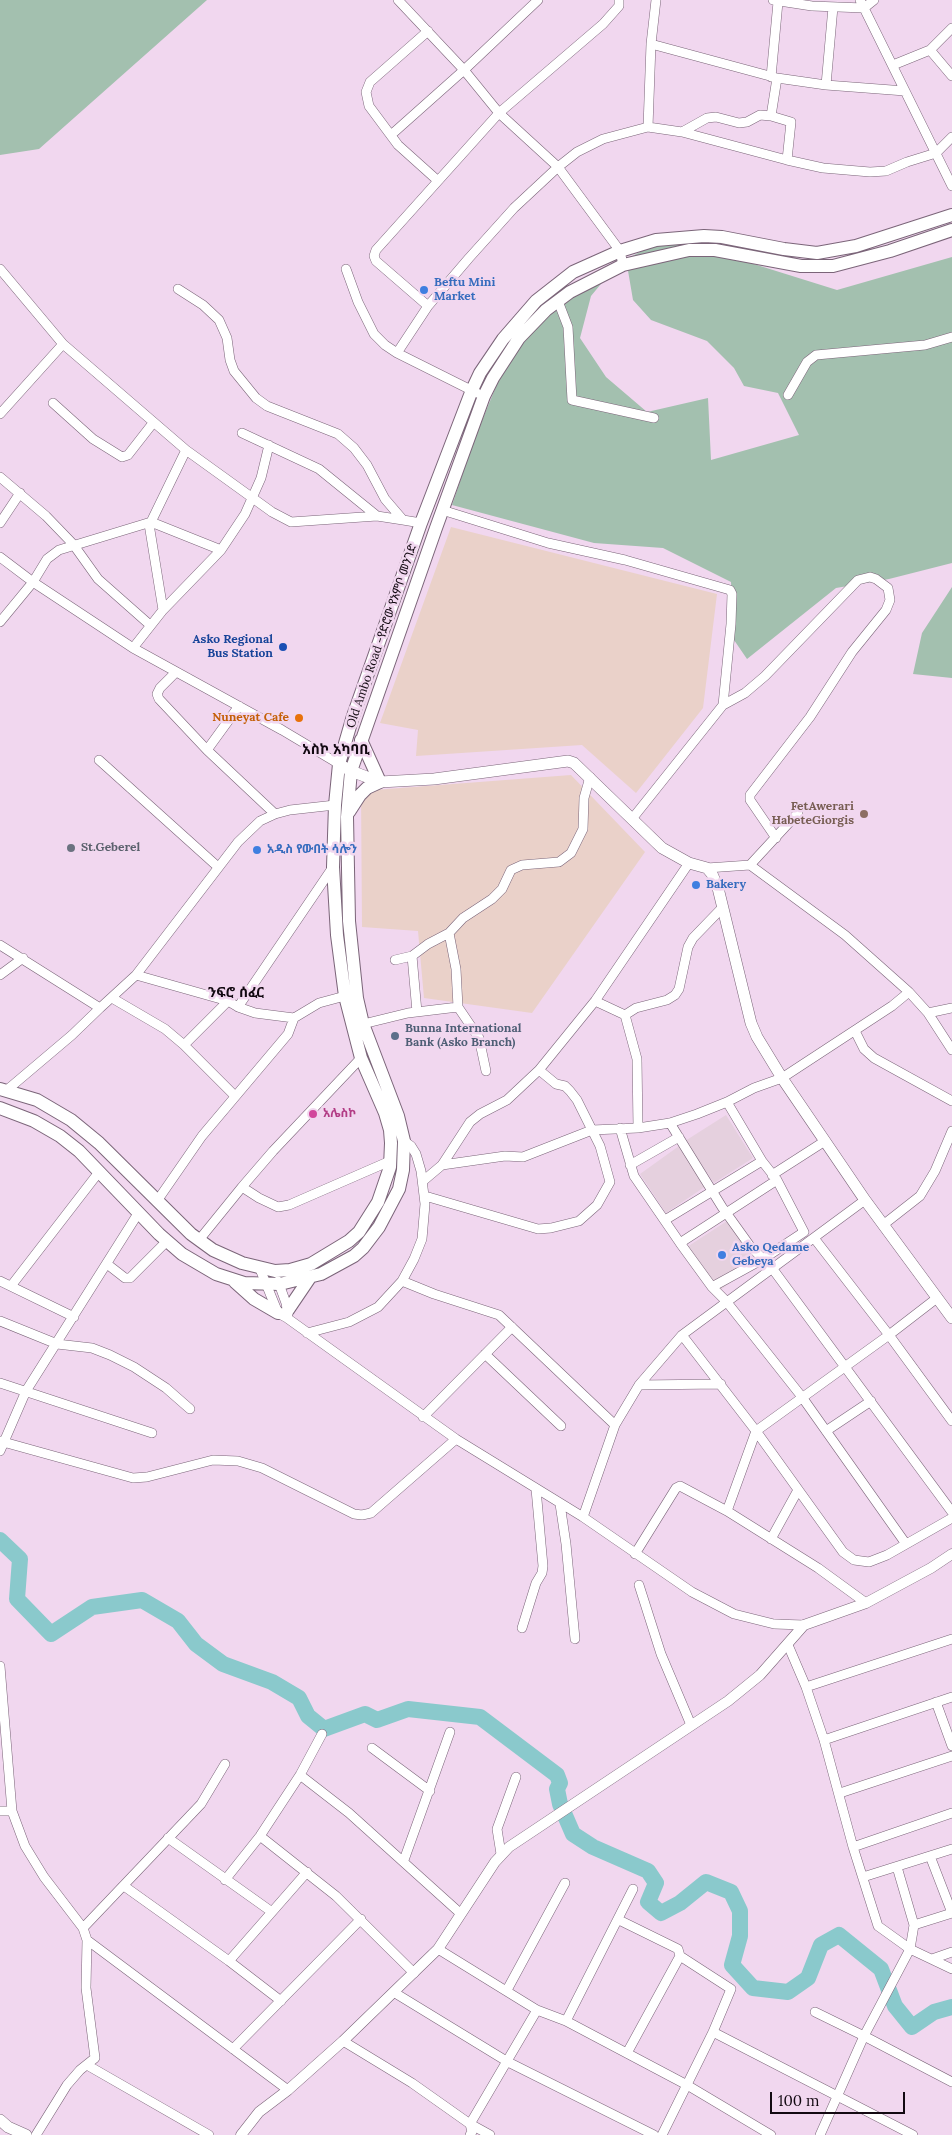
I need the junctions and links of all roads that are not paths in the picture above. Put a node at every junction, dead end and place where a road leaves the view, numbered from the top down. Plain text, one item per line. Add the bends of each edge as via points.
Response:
1 (398, 0) edge
2 (538, 0) edge
3 (619, 0) edge
4 (656, 0) edge
5 (874, 0) edge
6 (776, 1) edge
7 (862, 4) edge
8 (833, 7) junction
9 (952, 28) edge
10 (428, 31) junction
11 (651, 44) junction
12 (930, 50) junction
13 (893, 65) junction
14 (464, 70) junction
15 (952, 76) edge
16 (774, 77) junction
17 (826, 84) junction
18 (905, 91) junction
19 (499, 113) junction
20 (770, 116) junction
21 (648, 128) junction
22 (682, 132) junction
23 (391, 135) junction
24 (952, 137) edge
25 (936, 153) junction
26 (786, 160) junction
27 (558, 166) junction
28 (437, 180) junction
29 (952, 186) edge
30 (952, 216) edge
31 (952, 230) edge
32 (620, 251) junction
33 (623, 265) junction
34 (0, 269) edge
35 (346, 269) dead end
36 (178, 289) dead end
37 (558, 301) junction
38 (428, 306) junction
39 (952, 337) edge
40 (62, 344) junction
41 (397, 353) junction
42 (472, 390) junction
43 (788, 395) dead end
44 (484, 396) junction
45 (53, 403) dead end
46 (0, 414) edge
47 (654, 418) dead end
48 (153, 423) junction
49 (242, 433) dead end
50 (269, 445) junction
51 (186, 450) junction
52 (0, 477) edge
53 (20, 493) junction
54 (254, 499) junction
55 (442, 510) junction
56 (377, 516) junction
57 (403, 520) junction
58 (0, 523) edge
59 (150, 523) junction
60 (421, 523) junction
61 (73, 544) junction
62 (221, 550) junction
63 (0, 557) edge
64 (33, 582) junction
65 (163, 610) junction
66 (0, 622) edge
67 (150, 626) junction
68 (133, 648) junction
69 (176, 673) junction
70 (723, 705) junction
71 (239, 706) junction
72 (361, 740) junction
73 (207, 750) junction
74 (99, 760) dead end
75 (338, 764) junction
76 (351, 771) junction
77 (590, 777) junction
78 (380, 782) junction
79 (335, 805) junction
80 (798, 813) dead end
81 (275, 814) junction
82 (347, 817) junction
83 (632, 819) junction
84 (776, 838) junction
85 (689, 862) junction
86 (750, 865) junction
87 (218, 867) junction
88 (333, 867) junction
89 (707, 868) junction
90 (722, 908) junction
91 (449, 933) junction
92 (0, 945) edge
93 (412, 956) junction
94 (23, 958) junction
95 (395, 960) dead end
96 (0, 975) edge
97 (136, 975) junction
98 (909, 992) junction
99 (345, 996) junction
100 (112, 998) junction
101 (228, 1001) junction
102 (595, 1001) junction
103 (238, 1007) junction
104 (458, 1007) junction
105 (100, 1008) junction
106 (952, 1008) edge
107 (417, 1012) junction
108 (928, 1013) junction
109 (625, 1015) junction
110 (294, 1018) junction
111 (363, 1024) junction
112 (854, 1031) junction
113 (184, 1044) junction
114 (952, 1050) edge
115 (361, 1058) junction
116 (539, 1070) junction
117 (486, 1071) dead end
118 (782, 1078) junction
119 (3, 1089) edge
120 (235, 1096) junction
121 (952, 1100) edge
122 (726, 1102) junction
123 (0, 1109) edge
124 (670, 1123) junction
125 (620, 1128) junction
126 (638, 1128) junction
127 (592, 1130) junction
128 (952, 1130) edge
129 (679, 1137) junction
130 (404, 1141) junction
131 (825, 1141) junction
132 (390, 1161) junction
133 (762, 1161) junction
134 (442, 1165) junction
135 (630, 1165) junction
136 (99, 1172) junction
137 (774, 1178) junction
138 (423, 1181) junction
139 (242, 1187) junction
140 (712, 1191) junction
141 (425, 1196) junction
142 (865, 1200) junction
143 (157, 1201) junction
144 (139, 1212) junction
145 (728, 1214) junction
146 (664, 1220) junction
147 (883, 1225) junction
148 (814, 1238) junction
149 (199, 1240) junction
150 (167, 1241) junction
151 (680, 1244) junction
152 (763, 1259) junction
153 (107, 1264) junction
154 (772, 1268) junction
155 (260, 1269) junction
156 (276, 1271) junction
157 (309, 1279) junction
158 (233, 1280) junction
159 (0, 1281) edge
160 (402, 1281) junction
161 (266, 1284) junction
162 (280, 1284) junction
163 (11, 1286) junction
164 (712, 1287) junction
165 (937, 1298) junction
166 (726, 1301) junction
167 (284, 1314) junction
168 (74, 1317) junction
169 (952, 1318) edge
170 (0, 1321) edge
171 (512, 1327) junction
172 (308, 1333) junction
173 (682, 1335) junction
174 (889, 1335) junction
175 (57, 1344) junction
176 (485, 1354) junction
177 (846, 1366) junction
178 (0, 1383) edge
179 (720, 1384) junction
180 (639, 1385) junction
181 (26, 1392) junction
182 (802, 1397) junction
183 (871, 1401) junction
184 (190, 1409) dead end
185 (423, 1417) junction
186 (952, 1421) edge
187 (615, 1425) junction
188 (561, 1426) dead end
189 (756, 1431) junction
190 (826, 1431) junction
191 (152, 1433) dead end
192 (456, 1439) junction
193 (1, 1445) edge
194 (536, 1489) junction
195 (798, 1490) junction
196 (560, 1504) junction
197 (727, 1511) junction
198 (952, 1512) edge
199 (583, 1517) junction
200 (952, 1518) edge
201 (771, 1539) junction
202 (906, 1544) junction
203 (635, 1554) junction
204 (952, 1554) edge
205 (639, 1586) dead end
206 (866, 1603) junction
207 (804, 1625) junction
208 (522, 1628) dead end
209 (952, 1639) edge
210 (575, 1640) dead end
211 (788, 1645) junction
212 (0, 1666) edge
213 (806, 1687) junction
214 (952, 1697) edge
215 (936, 1702) junction
216 (691, 1726) junction
217 (450, 1732) dead end
218 (322, 1734) dead end
219 (824, 1740) junction
220 (952, 1746) edge
221 (372, 1748) dead end
222 (952, 1756) edge
223 (225, 1764) dead end
224 (300, 1774) junction
225 (516, 1777) dead end
226 (430, 1791) junction
227 (840, 1793) junction
228 (0, 1811) edge
229 (12, 1811) junction
230 (952, 1813) edge
231 (260, 1836) junction
232 (168, 1838) junction
233 (853, 1847) junction
234 (952, 1848) edge
235 (501, 1854) junction
236 (930, 1856) junction
237 (404, 1860) junction
238 (897, 1868) junction
239 (307, 1872) junction
240 (863, 1877) junction
241 (225, 1880) junction
242 (564, 1883) dead end
243 (124, 1886) junction
244 (633, 1889) dead end
245 (948, 1889) edge
246 (272, 1912) junction
247 (460, 1913) junction
248 (952, 1913) edge
249 (360, 1918) junction
250 (619, 1920) junction
251 (914, 1925) junction
252 (83, 1928) junction
253 (87, 1940) junction
254 (438, 1949) junction
255 (910, 1949) junction
256 (952, 1952) edge
257 (680, 1956) junction
258 (932, 1959) junction
259 (229, 1961) junction
260 (952, 1969) edge
261 (414, 1973) junction
262 (507, 1990) junction
263 (395, 1993) junction
264 (280, 2001) junction
265 (537, 2010) junction
266 (815, 2012) dead end
267 (566, 2021) junction
268 (713, 2032) junction
269 (864, 2036) junction
270 (343, 2041) junction
271 (233, 2049) junction
272 (627, 2053) junction
273 (508, 2062) junction
274 (87, 2065) junction
275 (952, 2082) edge
276 (687, 2085) junction
277 (288, 2090) junction
278 (836, 2096) junction
279 (470, 2124) junction
280 (756, 2126) junction
281 (4, 2127) edge
282 (26, 2135) edge
283 (36, 2135) edge
284 (209, 2135) edge
285 (240, 2135) edge
286 (470, 2135) edge
287 (490, 2135) edge
288 (654, 2135) edge
289 (662, 2135) edge
290 (751, 2135) edge
291 (771, 2135) edge
292 (820, 2135) edge
293 (913, 2135) edge

1 - 10 street
2 - 14 street
3 - 19 street via 619,6 603,24
4 - 11 street
5 - 7 street
6 - 8 street
6 - 16 street
7 - 8 street
7 - 13 street
8 - 17 street
9 - 12 street
10 - 14 street
10 - 23 street via 370,82 366,92 369,106
11 - 16 street
11 - 21 street
12 - 13 street
12 - 15 street
13 - 18 street
14 - 19 street
14 - 23 street
16 - 17 street
16 - 20 street
17 - 18 street
18 - 25 street
19 - 27 street
19 - 28 street
20 - 22 street via 760,115 739,123 707,118
20 - 26 street via 790,122
21 - 22 street
21 - 27 street via 603,139
22 - 26 street
23 - 28 street
24 - 25 street
25 - 26 street via 886,171 870,172 823,168
25 - 29 street
27 - 32 street
27 - 38 street via 514,208
28 - 38 street via 374,256
30 - 32 main road, Old Ambo Road -የድሮው የአምቦ መንገድ via 856,246 817,253 704,236 656,240
31 - 33 main road, Old Ambo Road -የድሮው የአምቦ መንገድ via 833,266 801,266 714,250 690,250
32 - 33 street
32 - 42 main road, Old Ambo Road -የድሮው የአምቦ መንገድ via 573,272 536,301 503,339
33 - 37 main road, Old Ambo Road -የድሮው የአምቦ መንገድ
34 - 40 street
35 - 41 street via 374,334
36 - 57 street via 219,320 234,371 256,398 267,406 338,434 367,464 381,493
37 - 44 main road, Old Ambo Road -የድሮው የአምቦ መንገድ via 519,338
37 - 47 street via 568,327 572,400
38 - 41 street
39 - 43 street via 925,345 816,355 807,362
40 - 46 street
40 - 48 street
41 - 42 street
42 - 44 street
42 - 60 main road, Old Ambo Road -የድሮው የአምቦ መንገድ
44 - 55 main road, Old Ambo Road -የድሮው የአምቦ መንገድ
45 - 48 street via 93,439 122,457 128,455
48 - 51 street
49 - 50 street
50 - 54 street
50 - 56 street via 318,469
51 - 54 street
51 - 59 street
52 - 53 street
53 - 58 street
53 - 61 street
54 - 56 street via 291,522
54 - 62 street
55 - 70 street via 548,544 626,560 730,590 731,624
55 - 72 main road, Old Ambo Road -የድሮው የአምቦ መንገድ
56 - 57 street
57 - 60 street
59 - 61 street
59 - 62 street
59 - 65 street
60 - 75 main road, Old Ambo Road -የድሮው የአምቦ መንገድ
61 - 64 street via 47,559
61 - 67 street via 98,579
62 - 65 street
63 - 64 street
64 - 66 street
64 - 68 street
65 - 67 street
67 - 68 street
68 - 69 street
69 - 71 street
69 - 73 street via 160,688 159,699
70 - 83 street
70 - 84 street via 765,676 858,580 870,577 888,588 890,600 886,610 852,652 810,717 750,795 750,800
71 - 73 street
71 - 75 street
72 - 76 main road, Old Ambo Road -የድሮው የአምቦ መንገድ
72 - 78 main road
73 - 81 street
74 - 87 street
75 - 76 main road
75 - 79 main road, Old Ambo Road -የድሮው የአምቦ መንገድ
76 - 78 main road
76 - 82 main road, Old Ambo Road -የድሮው የአምቦ መንገድ
77 - 78 main road via 568,761 434,779
77 - 83 main road
77 - 91 street via 584,798 583,829 571,853 559,862 522,865 511,870 502,889 463,918
78 - 82 main road via 360,795
79 - 81 street
79 - 88 main road, Old Ambo Road -የድሮው የአምቦ መንገድ
80 - 84 street
81 - 87 street via 260,821
82 - 111 main road, Old Ambo Road -የድሮው የአምቦ መንገድ via 349,921
83 - 85 main road via 662,848
84 - 86 street
85 - 89 main road
85 - 102 street
86 - 89 street
86 - 98 street via 845,935
87 - 97 street
88 - 99 main road, Old Ambo Road -የድሮው የአምቦ መንገድ
88 - 103 street
89 - 90 main road via 718,888
90 - 109 street via 688,947 675,995
90 - 118 main road via 751,1023
91 - 93 street
91 - 104 street via 456,969
92 - 94 street
93 - 95 street
93 - 107 street
94 - 96 street
94 - 105 street
97 - 100 street
97 - 101 street
98 - 108 street
98 - 112 street
99 - 110 street via 319,1003
99 - 115 main road, Old Ambo Road -የድሮው የአምቦ መንገድ
100 - 105 street
100 - 113 street
101 - 103 street
101 - 113 street
102 - 109 street
102 - 116 street
103 - 110 street
104 - 107 street
104 - 117 street via 478,1038
105 - 119 street via 72,1035
106 - 108 street
107 - 111 street
108 - 114 street
109 - 126 street via 636,1059
110 - 120 street via 288,1034
111 - 130 main road, Old Ambo Road -የድሮው የአምቦ መንገድ via 398,1116
112 - 118 street
112 - 121 street via 864,1049 874,1058
113 - 120 street
115 - 132 main road, Old Ambo Road -የድሮው የአምቦ መንገድ via 390,1130
115 - 139 street
116 - 127 street via 570,1091
116 - 134 street via 507,1100 470,1122
118 - 122 street
118 - 131 main road
119 - 143 main road, Old Ambo Road -የድሮው የአምቦ መንገድ via 37,1100 71,1120
120 - 143 street via 202,1136
122 - 124 street
122 - 133 street
123 - 136 main road, Old Ambo Road -የድሮው የአምቦ መንገድ via 60,1136
124 - 126 street
124 - 129 street
125 - 126 street
125 - 127 street
125 - 135 street
127 - 134 street via 523,1157 505,1156
127 - 141 street via 610,1182 597,1205 579,1221 538,1229
128 - 147 street via 920,1196
129 - 135 street
129 - 140 street
130 - 138 street via 416,1154
130 - 157 main road, Old Ambo Road -የድሮው የአምቦ መንገድ via 399,1189 380,1227 354,1256
131 - 137 street
131 - 142 main road
132 - 139 street via 278,1207
132 - 156 main road, Old Ambo Road -የድሮው የአምቦ መንገድ via 378,1202 359,1232 312,1264
133 - 137 street
133 - 140 street
134 - 138 street
135 - 146 street
136 - 144 main road, Old Ambo Road -የድሮው የአምቦ መንገድ
136 - 163 street
137 - 145 street
137 - 152 street via 804,1232
138 - 141 street
139 - 149 street
140 - 145 street
140 - 146 street
141 - 160 street via 422,1239
142 - 147 main road
142 - 148 street
143 - 149 main road, Old Ambo Road -የድሮው የአምቦ መንገድ
144 - 150 main road, Old Ambo Road -የድሮው የአምቦ መንገድ
144 - 153 street
145 - 151 street
145 - 152 street
146 - 151 street
147 - 165 main road
148 - 154 street
148 - 174 street
149 - 155 main road, Old Ambo Road -የድሮው የአምቦ መንገድ
150 - 153 street via 130,1278 125,1278
150 - 158 main road, Old Ambo Road -የድሮው የአምቦ መንገድ via 182,1254
151 - 164 street
152 - 154 street
152 - 164 street
153 - 168 street
154 - 166 street
154 - 177 street
155 - 156 main road, Old Ambo Road -የድሮው የአምቦ መንገድ
155 - 161 street
156 - 162 street
157 - 162 main road, Old Ambo Road -የድሮው የአምቦ መንገድ
157 - 167 main road
158 - 161 main road, Old Ambo Road -የድሮው የአምቦ መንገድ
158 - 167 main road via 254,1299
159 - 163 street
160 - 171 street via 499,1315
160 - 172 street via 378,1307 349,1322
161 - 162 main road, Old Ambo Road -የድሮው የአምቦ መንገድ
161 - 167 street
162 - 167 street
163 - 168 street
164 - 166 street
165 - 169 main road
165 - 174 street
166 - 173 street
166 - 182 street
167 - 172 street
168 - 175 street
170 - 175 street
171 - 176 street
171 - 187 street
172 - 185 street
173 - 179 street
173 - 180 street
174 - 177 street
174 - 186 street
175 - 181 street
175 - 184 street via 92,1348 110,1355 166,1388
176 - 185 street
176 - 188 street
177 - 182 street
177 - 183 street
178 - 181 street
179 - 180 street
179 - 189 street
180 - 187 street
181 - 191 street
181 - 193 street
182 - 189 street
182 - 190 street
183 - 190 street
183 - 198 street
185 - 192 street
187 - 199 street
189 - 195 street
189 - 197 street
190 - 202 street
192 - 193 street via 371,1513 362,1515 262,1468 238,1461 213,1460 133,1478
192 - 194 street
194 - 196 street
194 - 208 street via 544,1566
195 - 201 street
195 - 202 street via 835,1543 854,1560 869,1562
196 - 199 street
196 - 210 street
197 - 201 street
197 - 203 street via 680,1486
199 - 203 street
200 - 202 street
201 - 206 street
203 - 207 street via 692,1592 734,1614 774,1624
204 - 206 street
205 - 216 street via 661,1654
206 - 207 street
207 - 211 street
209 - 213 street
211 - 213 street
211 - 216 street via 760,1675
212 - 229 street
213 - 219 street
214 - 215 street
215 - 219 street
215 - 220 street
216 - 235 street
217 - 226 street
218 - 224 street
219 - 227 street
221 - 226 street
222 - 227 street
223 - 232 street via 201,1804
224 - 231 street
224 - 237 street
225 - 235 street via 497,1829
226 - 237 street
227 - 233 street
228 - 229 street
229 - 252 street via 24,1846
230 - 233 street
231 - 239 street
231 - 241 street
232 - 241 street
232 - 243 street
233 - 240 street
234 - 236 street
235 - 247 street
236 - 238 street
236 - 245 street
237 - 247 street
238 - 240 street
238 - 251 street
239 - 246 street
239 - 249 street
240 - 255 street via 878,1926
241 - 246 street
242 - 262 street
243 - 252 street
243 - 259 street
244 - 250 street
245 - 248 street
246 - 259 street
247 - 254 street
248 - 251 street
249 - 261 street
249 - 264 street
250 - 257 street via 678,1949
250 - 267 street
251 - 255 street
252 - 253 street
253 - 271 street
253 - 274 street via 86,1988 96,2053 93,2062
254 - 261 street
254 - 262 street
255 - 258 street
255 - 269 street
256 - 258 street
257 - 268 street via 731,1989
257 - 272 street
258 - 260 street
259 - 264 street
261 - 263 street
262 - 265 street
263 - 270 street
263 - 273 street
264 - 271 street
265 - 267 street
265 - 273 street
266 - 269 street
267 - 272 street
268 - 276 street
268 - 278 street
269 - 275 street
269 - 278 street
270 - 277 street
270 - 279 street via 412,2083
271 - 277 street
272 - 276 street
273 - 279 street
273 - 288 street
274 - 283 street via 67,2085
274 - 284 street
276 - 280 street
276 - 289 street
277 - 285 street via 259,2112
278 - 292 street
278 - 293 street
279 - 286 street
279 - 287 street
280 - 290 street
280 - 291 street
281 - 282 main road

